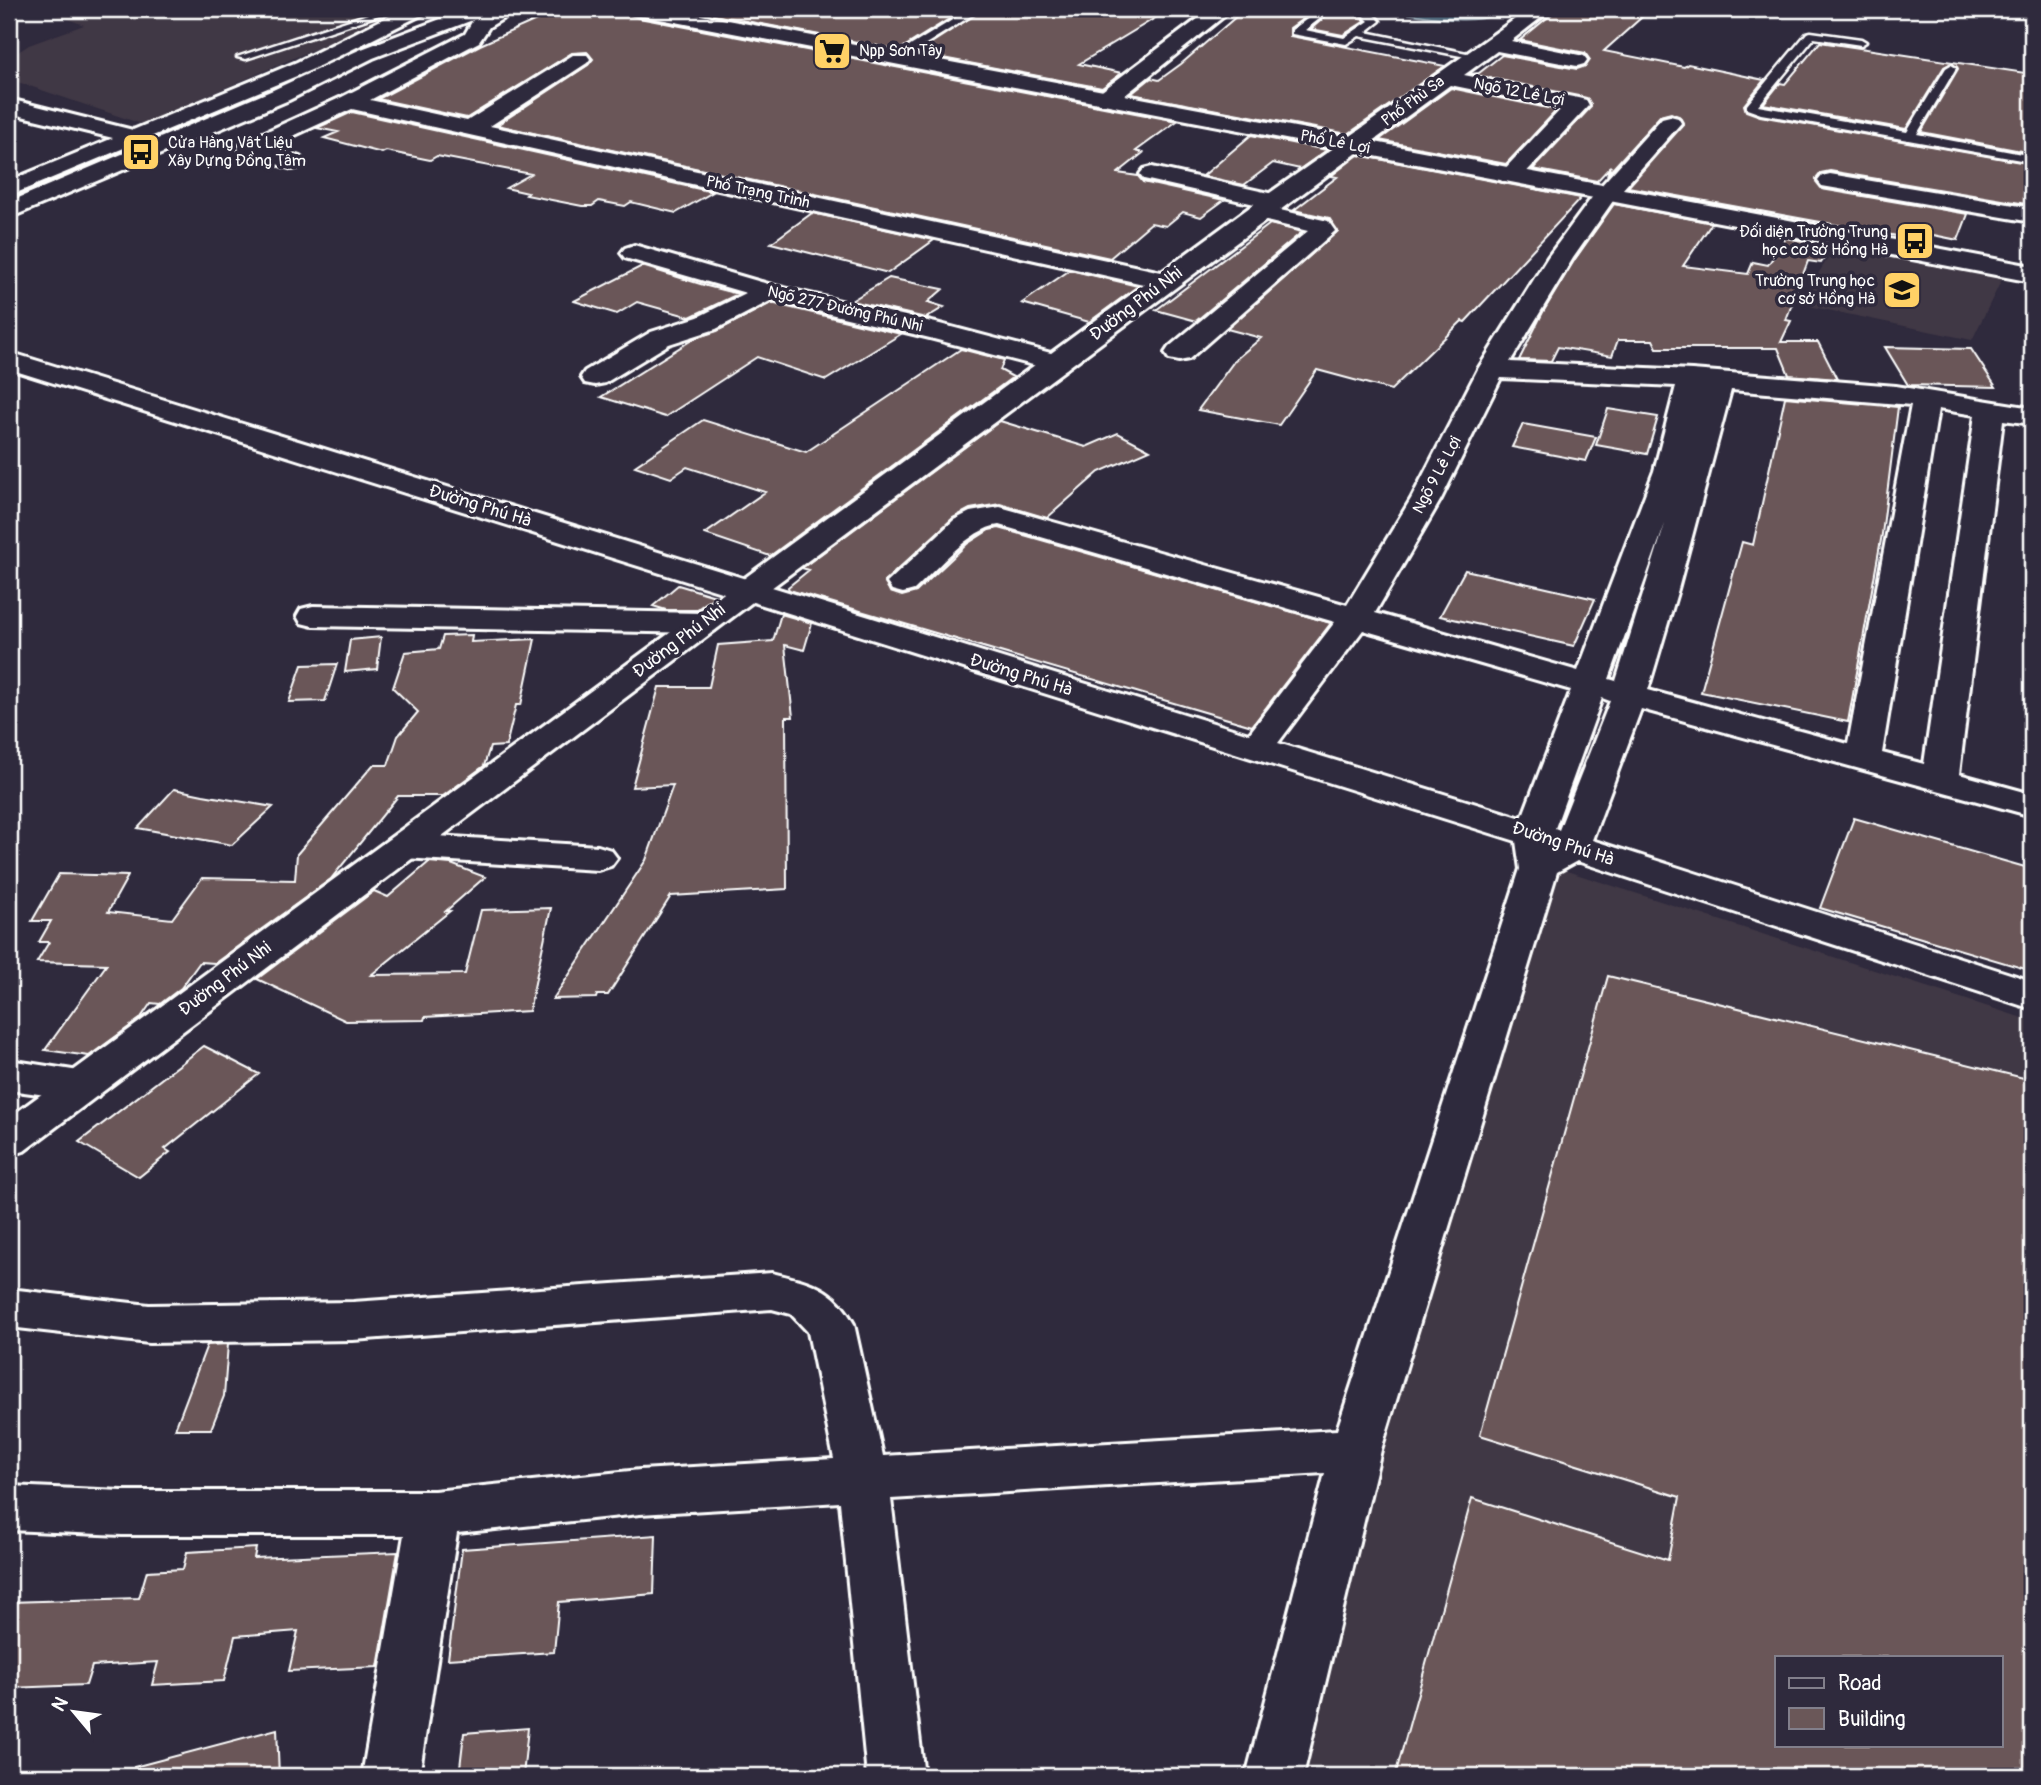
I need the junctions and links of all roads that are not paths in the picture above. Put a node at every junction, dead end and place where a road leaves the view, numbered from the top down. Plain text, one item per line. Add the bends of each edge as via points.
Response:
1 (392, 9) edge
2 (418, 9) edge
3 (484, 9) edge
4 (509, 9) edge
5 (639, 9) edge
6 (977, 9) edge
7 (1223, 9) edge
8 (1328, 9) edge
9 (1343, 9) edge
10 (1542, 9) edge
11 (1358, 33) junction
12 (1861, 42) dead end
13 (1485, 50) junction
14 (242, 57) dead end
15 (896, 58) junction
16 (580, 59) dead end
17 (1577, 60) dead end
18 (1951, 68) dead end
19 (1445, 78) junction
20 (1106, 99) junction
21 (350, 102) junction
22 (9, 106) edge
23 (1670, 123) dead end
24 (470, 129) junction
25 (1910, 136) junction
26 (128, 140) junction
27 (1353, 145) junction
28 (2032, 159) edge
29 (292, 162) dead end
30 (1152, 174) dead end
31 (1510, 176) junction
32 (1830, 181) dead end
33 (9, 189) edge
34 (1608, 193) junction
35 (1266, 206) junction
36 (9, 211) edge
37 (2032, 215) edge
38 (634, 253) dead end
39 (2032, 274) edge
40 (1166, 281) junction
41 (768, 292) junction
42 (1179, 353) dead end
43 (9, 360) edge
44 (1056, 363) junction
45 (1492, 369) junction
46 (595, 377) dead end
47 (1706, 379) junction
48 (1926, 399) junction
49 (1990, 409) junction
50 (2032, 416) edge
51 (903, 583) dead end
52 (748, 590) junction
53 (313, 616) dead end
54 (1356, 617) junction
55 (703, 623) junction
56 (1591, 685) junction
57 (1629, 695) junction
58 (1256, 748) junction
59 (1863, 759) junction
60 (1940, 780) junction
61 (2032, 805) edge
62 (404, 846) junction
63 (1548, 850) junction
64 (598, 858) dead end
65 (2032, 995) edge
66 (9, 1075) edge
67 (83, 1085) junction
68 (9, 1140) edge
69 (9, 1308) edge
70 (1356, 1450) junction
71 (863, 1479) junction
72 (9, 1507) edge
73 (434, 1513) junction
74 (391, 1776) edge
75 (896, 1776) edge
76 (1275, 1776) edge

1 - 14 lane
2 - 26 street via 304,66
3 - 36 street via 366,54
4 - 21 street via 480,24 472,38
5 - 15 street, Phố Lê Lợi
6 - 15 lane
7 - 20 street
8 - 11 lane via 1296,32 1346,41
9 - 11 lane via 1366,13 1375,21
10 - 13 street, Phố Phù Sa
11 - 13 lane
12 - 25 lane via 1811,35 1751,107
13 - 17 street
13 - 19 street, Phố Phù Sa
15 - 20 street, Phố Lê Lợi
16 - 24 street
18 - 25 lane
19 - 27 street, Phố Phù Sa
19 - 31 street, Ngõ 12 Lê Lợi via 1578,105
20 - 27 street, Phố Lê Lợi
21 - 24 street, Phố Trạng Trình
21 - 29 street via 249,148
22 - 26 street via 126,133 131,136
23 - 34 street, Ngõ 9 Lê Lợi
24 - 40 street, Phố Trạng Trình
25 - 28 lane
26 - 33 street
27 - 31 street, Phố Lê Lợi
27 - 35 street, Đường Phú Nhi
30 - 35 street
31 - 34 street, Phố Lê Lợi
32 - 37 street
34 - 39 street, Phố Lê Lợi
34 - 45 street, Ngõ 9 Lê Lợi
35 - 40 street, Đường Phú Nhi
35 - 42 street via 1323,231
38 - 41 street, Ngõ 277 Đường Phú Nhi
40 - 44 street, Đường Phú Nhi
41 - 44 street, Ngõ 277 Đường Phú Nhi
41 - 46 street via 707,323 660,338
43 - 52 street, Đường Phú Hà
44 - 52 street, Đường Phú Nhi
45 - 47 street
45 - 54 street, Ngõ 9 Lê Lợi via 1426,499
47 - 48 street
47 - 56 street
47 - 57 street via 1665,576
48 - 49 street
48 - 59 street
49 - 50 street
49 - 60 street
51 - 54 street via 965,527 981,518 1000,516
52 - 55 street, Đường Phú Nhi
52 - 58 street, Đường Phú Hà
53 - 55 street
54 - 56 street
54 - 58 street, Ngõ 9 Lê Lợi
55 - 62 street, Đường Phú Nhi
56 - 57 street
56 - 63 street
57 - 59 street
57 - 63 street
58 - 63 street, Đường Phú Hà
59 - 60 street
60 - 61 street
62 - 64 street
62 - 67 street, Đường Phú Nhi
63 - 65 street, Đường Phú Hà
63 - 70 street
66 - 67 street
67 - 68 street, Đường Phú Nhi
69 - 71 street via 149,1324 353,1321 772,1291 806,1300 830,1324
70 - 71 street
70 - 76 street
71 - 73 street via 640,1492
71 - 75 street
72 - 73 street via 122,1513
73 - 74 street

